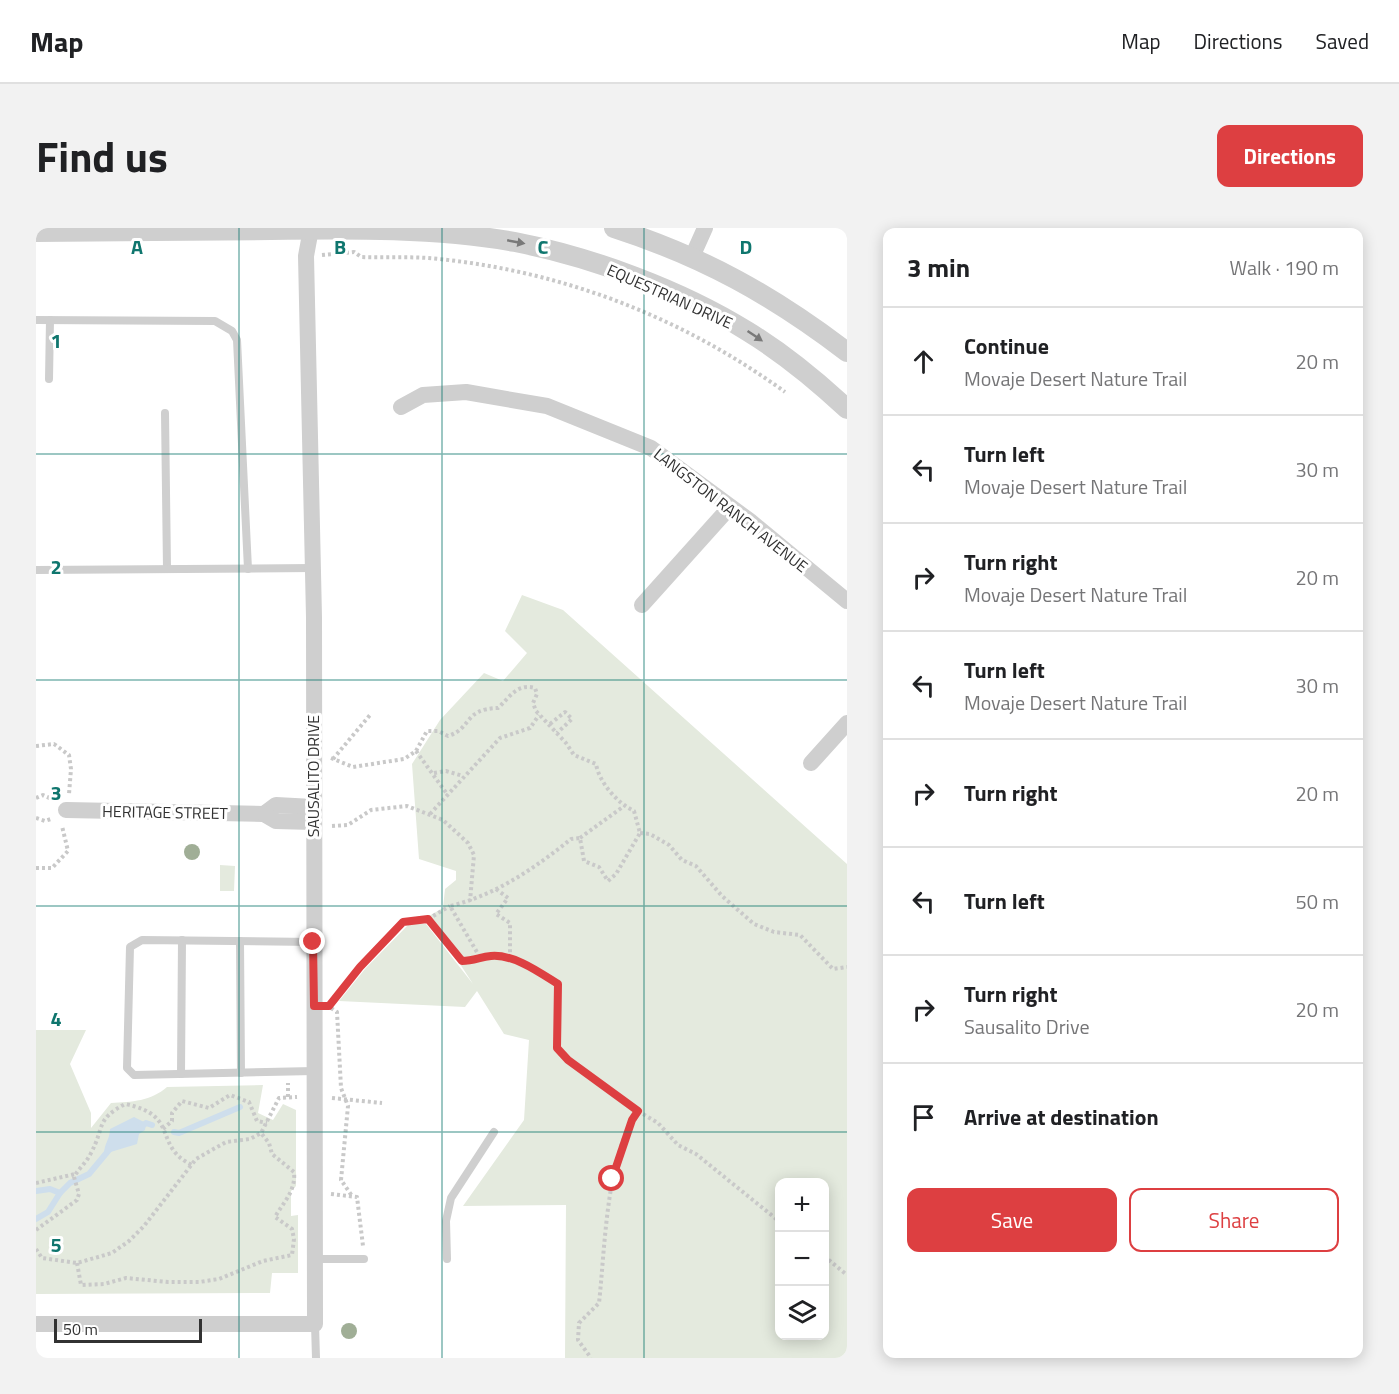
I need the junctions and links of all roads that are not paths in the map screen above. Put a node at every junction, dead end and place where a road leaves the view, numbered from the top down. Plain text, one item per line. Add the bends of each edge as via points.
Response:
1 (614, 228) edge
2 (705, 228) edge
3 (311, 229) edge
4 (36, 232) edge
5 (692, 257) junction
6 (36, 320) edge
7 (50, 320) junction
8 (847, 352) edge
9 (49, 379) dead end
10 (400, 407) dead end
11 (847, 409) edge
12 (165, 413) dead end
13 (730, 507) junction
14 (314, 568) junction
15 (167, 569) junction
16 (248, 569) junction
17 (36, 570) edge
18 (847, 601) edge
19 (642, 605) dead end
20 (847, 723) edge
21 (811, 763) dead end
22 (59, 812) road end
23 (313, 819) junction
24 (182, 940) junction
25 (240, 941) junction
26 (313, 942) junction
27 (314, 1071) junction
28 (241, 1073) junction
29 (181, 1074) junction
30 (494, 1132) dead end
31 (316, 1259) junction
32 (364, 1259) road end
33 (447, 1259) dead end
34 (36, 1324) edge
35 (315, 1324) junction
36 (316, 1358) edge

1 - 5 street
2 - 5 street
3 - 4 street, EQUESTRIAN DRIVE
3 -> 11 street, EQUESTRIAN DRIVE via 448,233 515,242 615,270 746,330 782,354
3 - 14 street, SAUSALITO DRIVE via 306,255
5 - 8 street via 760,291
6 - 7 lane
7 - 9 lane
7 - 16 lane via 215,321 232,331 237,340
10 - 13 street, LANGSTON RANCH AVENUE via 423,394 466,392 547,406 651,448
12 - 15 lane
13 - 18 street, LANGSTON RANCH AVENUE
13 - 19 street
14 - 16 lane
14 - 23 street, SAUSALITO DRIVE
15 - 16 lane
15 - 17 lane
20 - 21 street
22 - 23 street, HERITAGE STREET via 264,814 276,805
23 - 26 street, SAUSALITO DRIVE
24 - 25 lane
24 - 29 lane
24 - 29 lane via 142,940 129,948 127,1068 134,1075
25 - 26 lane
25 - 28 lane
26 - 27 street, SAUSALITO DRIVE via 321,1006
27 - 28 lane
27 - 31 street, SAUSALITO DRIVE
28 - 29 lane
30 - 33 lane via 451,1198 447,1209
31 - 32 lane
31 - 35 street, SAUSALITO DRIVE
34 - 35 street
35 - 36 lane

